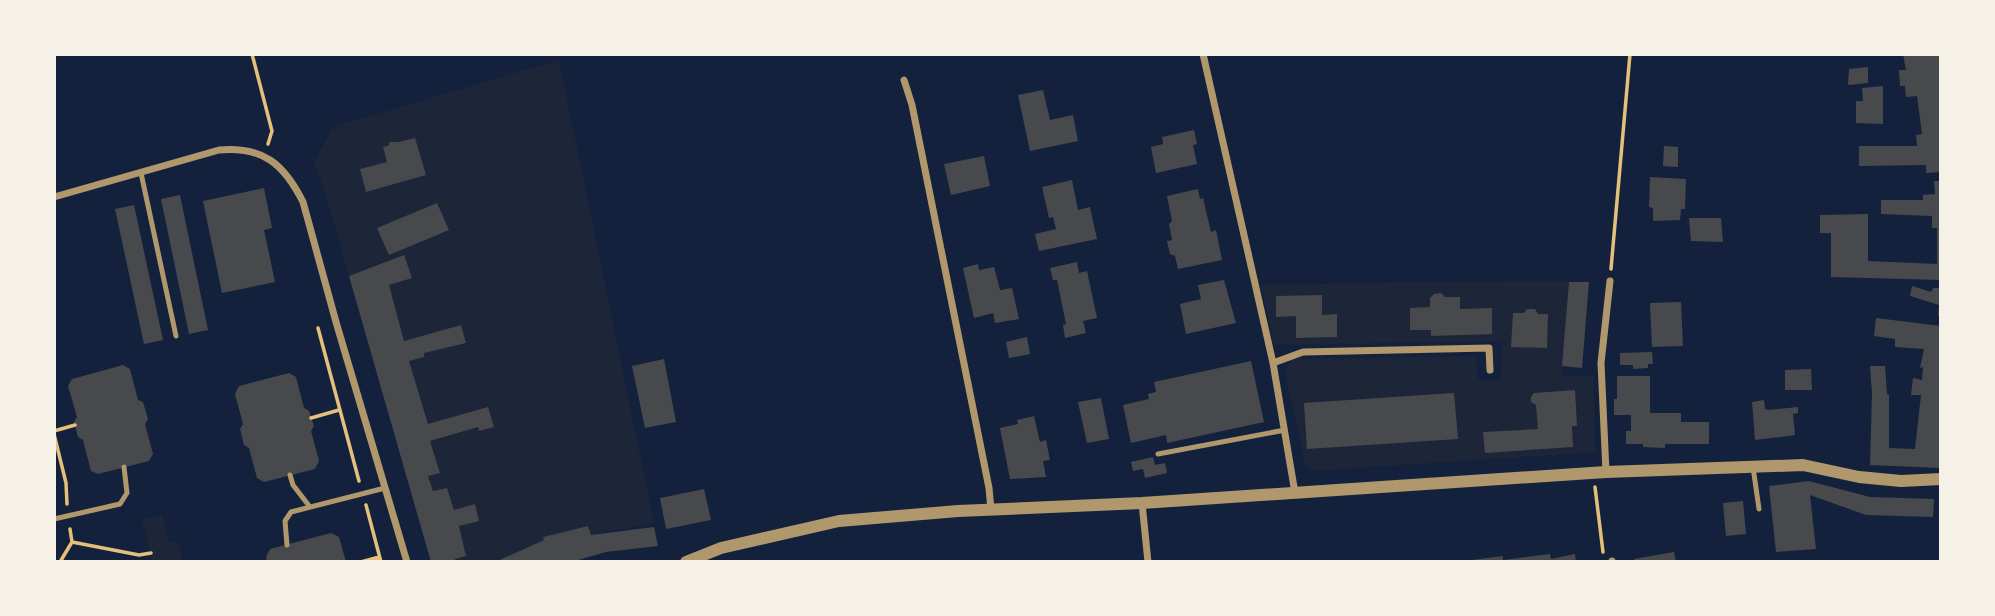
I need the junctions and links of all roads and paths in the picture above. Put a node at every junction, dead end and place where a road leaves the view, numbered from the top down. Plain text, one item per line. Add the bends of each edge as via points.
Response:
1 (252, 54) edge
2 (1203, 54) edge
3 (1630, 54) edge
4 (904, 80) dead end
5 (264, 156) junction
6 (141, 173) junction
7 (54, 197) edge
8 (1610, 281) joint
9 (318, 328) dead end
10 (176, 336) dead end
11 (1273, 363) junction
12 (1490, 370) dead end
13 (340, 410) junction
14 (311, 418) dead end
15 (75, 425) dead end
16 (1285, 430) junction
17 (54, 431) edge
18 (1158, 454) dead end
19 (124, 467) dead end
20 (1754, 467) junction
21 (1599, 472) junction
22 (290, 475) dead end
23 (1941, 480) edge
24 (385, 488) junction
25 (363, 493) junction
26 (1296, 493) junction
27 (1142, 503) junction
28 (310, 507) junction
29 (1759, 509) dead end
30 (991, 510) junction
31 (54, 519) edge
32 (72, 542) dead end
33 (288, 545) dead end
34 (381, 559) edge
35 (1612, 561) edge
36 (60, 562) edge
37 (361, 562) edge
38 (407, 562) edge
39 (686, 562) edge
40 (1148, 562) edge

1 - 5 path via 272,131
2 - 11 street
3 - 8 path
4 - 30 street
5 - 6 street via 237,148 219,150
5 - 24 street via 287,176 303,202
6 - 7 street
6 - 10 lane
8 - 21 street via 1601,362
9 - 13 path
11 - 12 street via 1303,352 1489,348
11 - 16 street
13 - 14 path
13 - 25 path
15 - 17 path
16 - 18 lane
16 - 26 street
19 - 31 lane via 127,493 120,504
20 - 21 street
20 - 23 street via 1803,465 1859,477
20 - 29 lane
21 - 26 street
21 - 35 path via 1603,553
22 - 28 lane
24 - 25 lane
24 - 38 street
25 - 28 lane
25 - 34 path
26 - 27 street
27 - 30 street
27 - 40 street
28 - 33 lane via 291,512 285,521
30 - 39 street via 839,521 721,548
32 - 36 path
34 - 37 path

